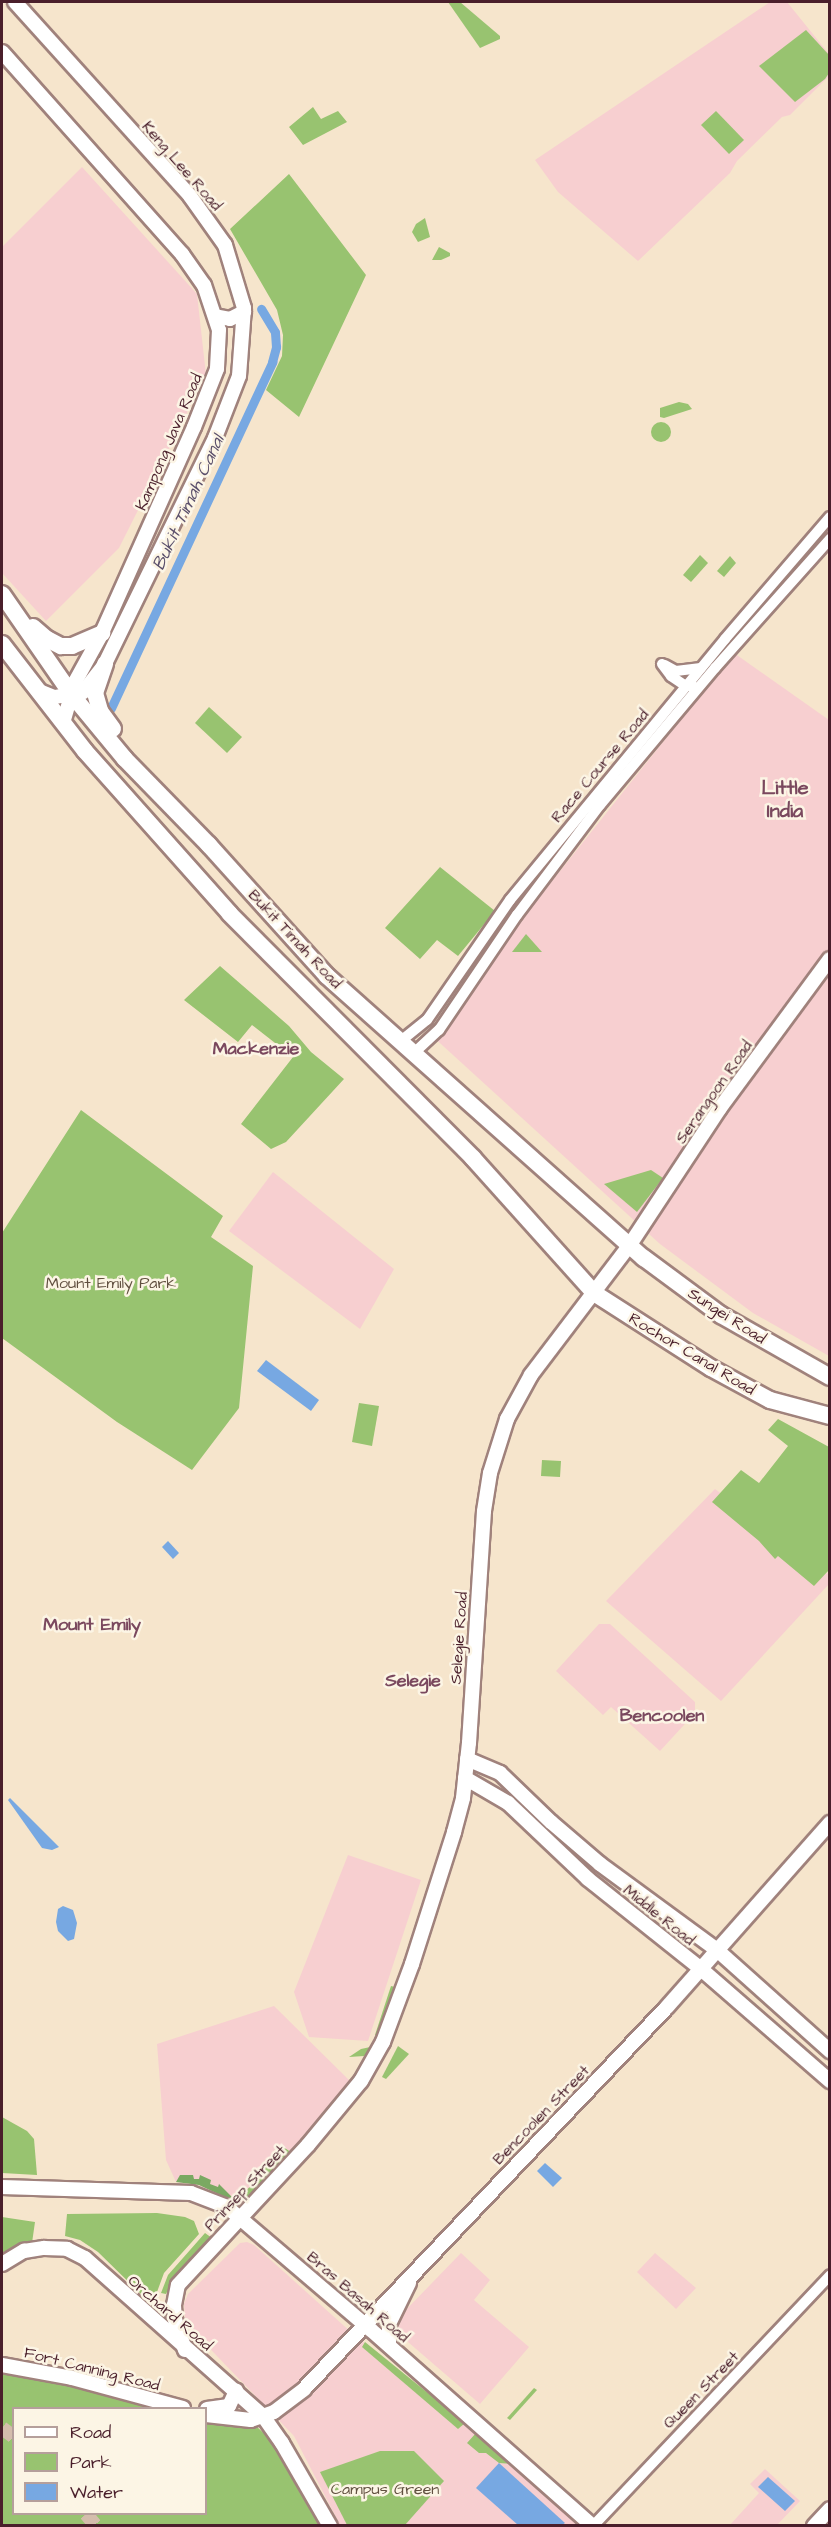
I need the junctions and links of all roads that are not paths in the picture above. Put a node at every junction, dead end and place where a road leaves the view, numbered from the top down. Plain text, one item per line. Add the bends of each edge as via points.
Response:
1 (15, 2) edge
2 (2, 52) edge
3 (244, 312) junction
4 (215, 316) junction
5 (830, 517) edge
6 (830, 539) edge
7 (5, 599) edge
8 (27, 629) junction
9 (102, 633) junction
10 (2, 644) edge
11 (13, 659) junction
12 (105, 664) junction
13 (702, 668) junction
14 (671, 676) junction
15 (706, 679) junction
16 (686, 686) junction
17 (33, 687) junction
18 (72, 695) junction
19 (668, 708) junction
20 (63, 723) junction
21 (201, 837) junction
22 (559, 840) junction
23 (571, 842) junction
24 (830, 959) edge
25 (459, 977) junction
26 (470, 985) junction
27 (402, 1040) junction
28 (415, 1052) junction
29 (629, 1246) junction
30 (594, 1293) junction
31 (830, 1377) edge
32 (830, 1416) edge
33 (467, 1759) junction
34 (465, 1778) junction
35 (830, 1823) edge
36 (717, 1950) junction
37 (701, 1970) junction
38 (830, 2051) edge
39 (376, 2059) joint
40 (830, 2081) edge
41 (2, 2187) edge
42 (241, 2217) junction
43 (2, 2264) edge
44 (412, 2274) junction
45 (830, 2275) edge
46 (365, 2324) junction
47 (389, 2345) junction
48 (185, 2350) junction
49 (2, 2365) edge
50 (236, 2391) junction
51 (179, 2407) edge
52 (207, 2409) edge
53 (207, 2415) edge
54 (263, 2416) junction
55 (830, 2510) edge
56 (330, 2526) edge
57 (593, 2526) edge
58 (814, 2526) edge

1 - 3 main road, Keng Lee Road via 190,196 213,227 234,268
2 - 4 main road, Kampong Java Road via 182,254 204,285
3 - 4 main road via 230,319
3 - 12 main road, Keng Lee Road via 239,376 215,438
4 - 9 main road, Kampong Java Road via 219,330 217,369 159,511
5 - 13 street, Race Course Road
6 - 15 street, Race Course Road
7 - 8 highway, Bukit Timah Road
7 - 9 highway via 47,639 61,646 72,646
8 - 11 highway via 25,648
8 - 18 highway, Bukit Timah Road
9 - 18 main road, Kampong Java Road
10 - 11 highway, Bukit Timah Road
11 - 17 highway, Bukit Timah Road
12 - 18 main road, Keng Lee Road via 83,692
12 - 21 highway via 95,693 100,711 138,761 195,815
13 - 14 street via 676,671 662,664
13 - 16 street, Race Course Road
14 - 16 street
14 - 19 street
15 - 16 street
15 - 23 street, Race Course Road
16 - 19 street, Race Course Road
17 - 18 main road via 47,696
17 - 20 highway, Bukit Timah Road
18 - 20 main road, Kampong Java Road
18 - 21 highway, Bukit Timah Road via 125,759
19 - 22 street, Race Course Road
20 - 30 highway, Bukit Timah Road via 230,914 473,1158
21 - 27 highway, Bukit Timah Road via 327,976
22 - 23 street
22 - 25 street, Race Course Road via 510,900
23 - 26 street, Race Course Road
24 - 29 main road, Serangoon Road via 720,1108
25 - 26 street
25 - 27 street, Race Course Road via 427,1020
26 - 28 street, Race Course Road via 440,1030
27 - 28 highway, Bukit Timah Road
28 - 29 highway, Bukit Timah Road
29 - 30 main road, Selegie Road
29 - 31 highway, Sungei Road via 721,1315
30 - 32 highway, Rochor Canal Road via 711,1368 770,1400
30 - 33 main road, Selegie Road via 519,1395 490,1473
33 - 34 main road, Selegie Road
33 - 36 main road, Middle Road via 500,1773 600,1864
34 - 37 main road, Middle Road via 508,1803 588,1879
34 - 39 main road, Selegie Road via 454,1832
35 - 36 main road, Bencoolen Street
36 - 37 main road, Bencoolen Street
36 - 38 main road, Middle Road
37 - 40 main road, Middle Road
37 - 44 main road, Bencoolen Street
39 - 42 main road, Prinsep Street via 333,2116
41 - 42 main road, Bras Basah Road via 190,2193 215,2201
42 - 46 main road, Bras Basah Road
42 - 48 main road, Prinsep Street via 178,2285 175,2320
43 - 48 main road, Orchard Road via 24,2251 49,2248 80,2254
44 - 46 main road, Bencoolen Street
44 - 47 main road via 389,2324
45 - 57 street, Queen Street
46 - 47 main road, Bras Basah Road
46 - 54 main road, Bencoolen Street via 290,2402
47 - 57 main road, Bras Basah Road
48 - 50 main road, Orchard Road
49 - 51 main road, Fort Canning Road via 67,2376
50 - 52 main road via 229,2406
50 - 54 main road, Orchard Road
53 - 54 main road via 250,2420
54 - 56 main road, Orchard Road
55 - 58 main road

